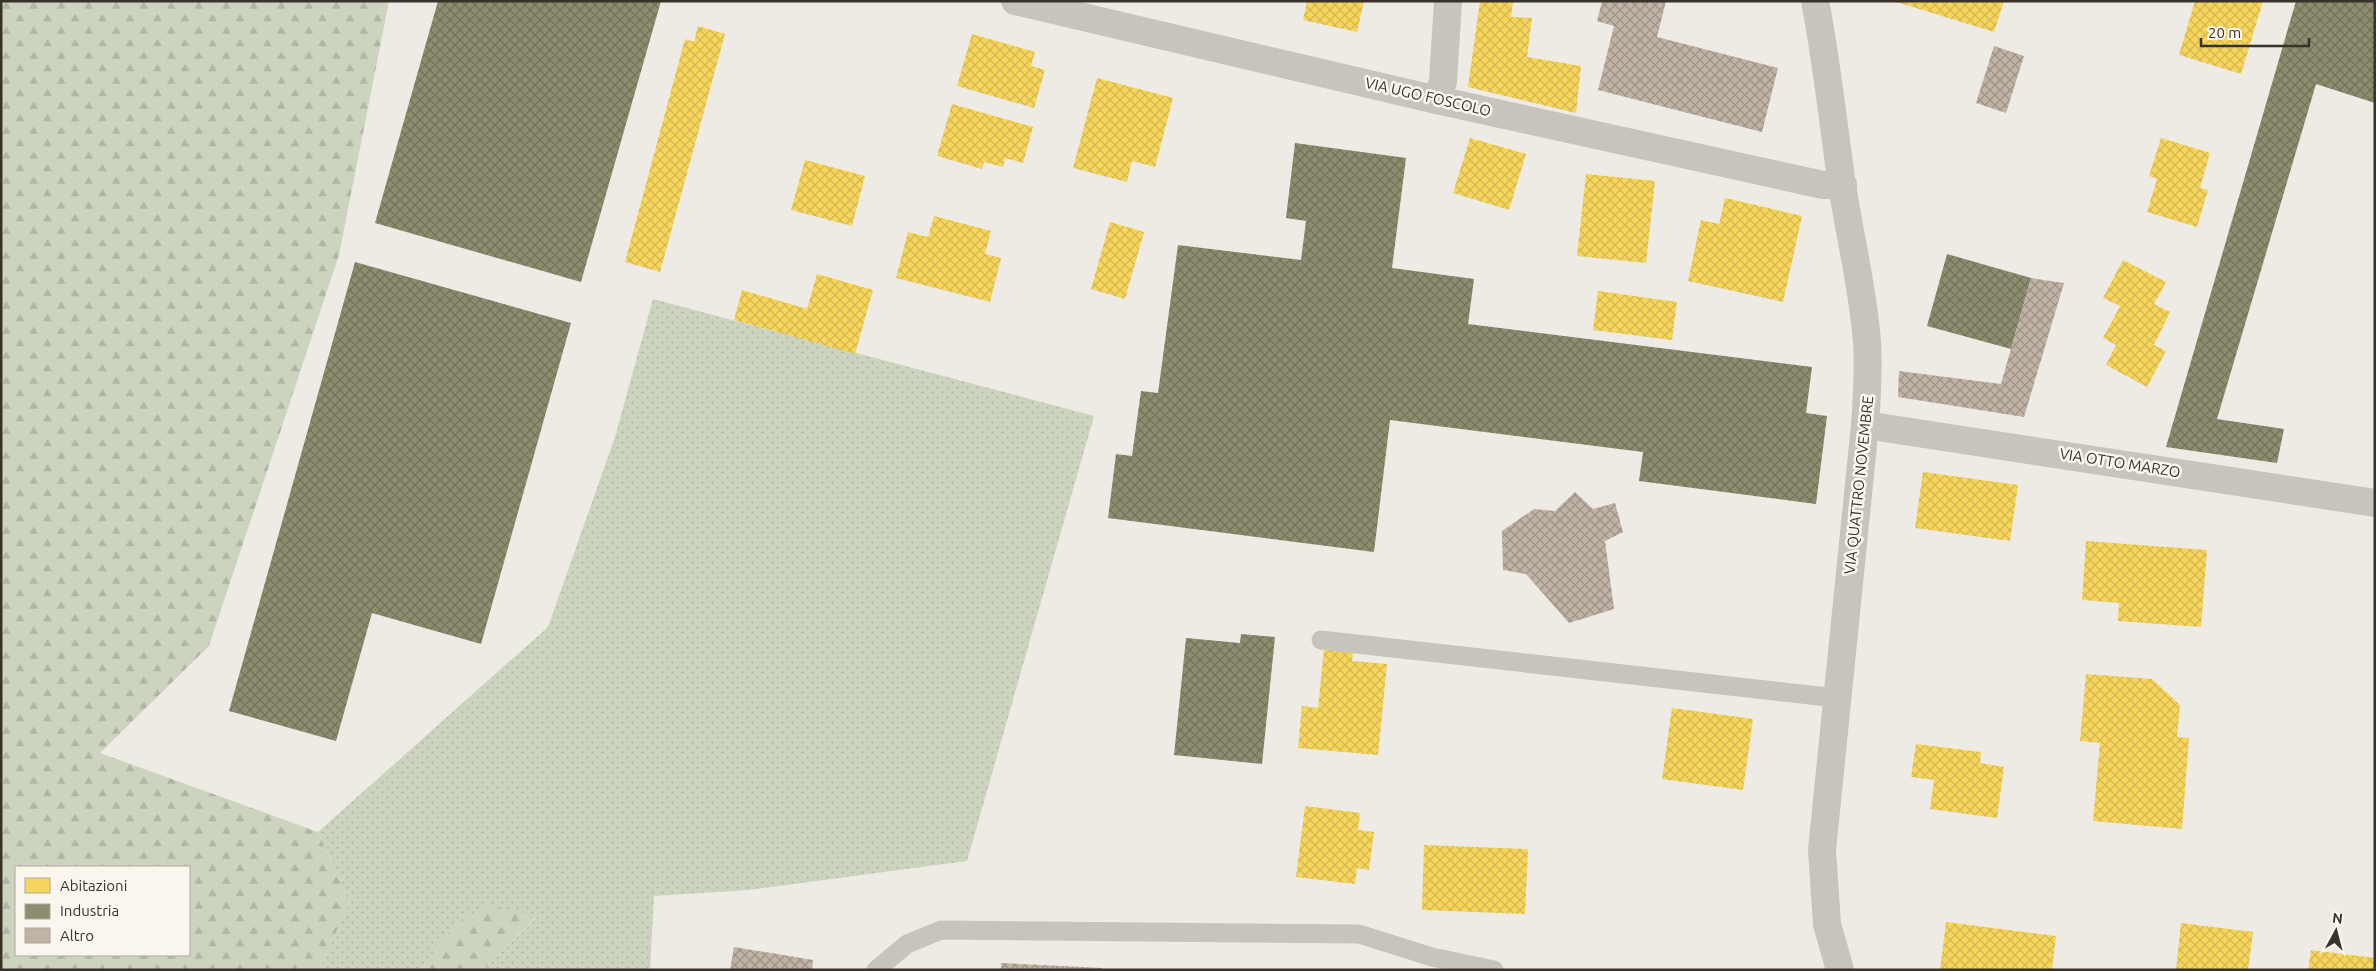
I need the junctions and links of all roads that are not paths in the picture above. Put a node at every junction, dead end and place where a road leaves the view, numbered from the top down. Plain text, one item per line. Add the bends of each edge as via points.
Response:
1 (1015, 1) edge
2 (1448, 1) edge
3 (1815, 1) edge
4 (1437, 100) junction
5 (1842, 185) junction
6 (1865, 425) junction
7 (2375, 503) edge
8 (1321, 640) dead end
9 (1837, 698) junction
10 (876, 970) edge
11 (1494, 970) edge
12 (1840, 970) edge

1 - 4 street, VIA UGO FOSCOLO
2 - 4 street via 1443,81
3 - 5 street, VIA QUATTRO NOVEMBRE
4 - 5 street, VIA UGO FOSCOLO via 1823,185
5 - 6 street, VIA QUATTRO NOVEMBRE via 1867,342
6 - 7 street, VIA OTTO MARZO
6 - 9 street, VIA QUATTRO NOVEMBRE
8 - 9 lane
9 - 12 street, VIA QUATTRO NOVEMBRE via 1822,850 1827,924
10 - 11 lane via 907,944 941,930 951,930 1360,934 1432,957

